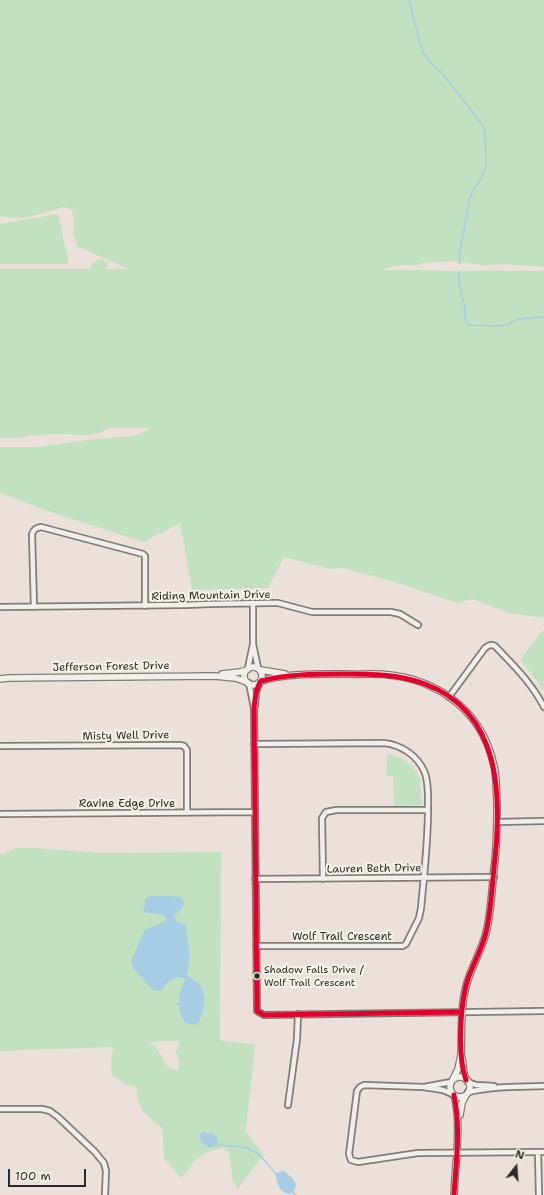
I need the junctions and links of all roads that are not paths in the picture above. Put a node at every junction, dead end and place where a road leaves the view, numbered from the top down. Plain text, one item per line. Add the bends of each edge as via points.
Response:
1 (253, 603) junction
2 (145, 606) junction
3 (0, 607) edge
4 (34, 607) junction
5 (418, 625) dead end
6 (253, 644) junction
7 (248, 669) junction
8 (259, 669) junction
9 (292, 675) junction
10 (0, 676) edge
11 (214, 676) junction
12 (8, 678) junction
13 (0, 679) edge
14 (260, 681) junction
15 (248, 682) junction
16 (449, 697) junction
17 (544, 707) edge
18 (254, 708) junction
19 (254, 744) junction
20 (0, 746) edge
21 (428, 810) junction
22 (187, 812) junction
23 (255, 812) junction
24 (0, 814) edge
25 (544, 821) edge
26 (497, 822) junction
27 (494, 877) junction
28 (424, 878) junction
29 (255, 879) junction
30 (323, 879) junction
31 (256, 946) junction
32 (544, 1011) edge
33 (462, 1012) junction
34 (298, 1014) junction
35 (461, 1055) junction
36 (452, 1080) junction
37 (467, 1081) junction
38 (544, 1086) edge
39 (423, 1087) junction
40 (500, 1087) junction
41 (453, 1094) junction
42 (467, 1094) junction
43 (288, 1105) dead end
44 (0, 1109) edge
45 (458, 1121) junction
46 (541, 1152) edge
47 (456, 1153) junction
48 (105, 1195) edge
49 (454, 1195) edge
50 (539, 1195) edge

1 - 2 street, Riding Mountain Drive
1 - 5 street, Riding Mountain Drive via 278,603 312,612 391,612 400,614
1 - 6 street
2 - 4 street, Riding Mountain Drive
2 - 4 street via 143,554 41,527 36,528 32,534
3 - 4 street, Riding Mountain Drive
6 - 7 street
6 - 8 street
7 - 8 street
7 - 11 street, Jefferson Forest Drive
7 - 15 street via 245,677
8 - 9 street
8 - 14 street via 262,676
9 - 14 street
9 - 16 street via 397,675 424,682
10 - 12 street, Jefferson Forest Drive
11 - 12 street, Jefferson Forest Drive
11 - 15 street, Jefferson Forest Drive
12 - 13 street, Jefferson Forest Drive
14 - 15 street via 254,684
14 - 18 street
15 - 18 street
16 - 17 street via 485,648 492,644 521,672
16 - 26 street via 473,720 490,751 496,777
18 - 19 street
19 - 21 street, Wolf Trail Crescent via 384,743 403,748 414,757 423,770 428,788
19 - 23 street
20 - 22 street, Misty Well Drive via 180,744 187,750
21 - 28 street, Wolf Trail Crescent
21 - 30 street via 326,812 322,818
22 - 23 street, Ravine Edge Drive
22 - 24 street, Ravine Edge Drive
23 - 29 street
25 - 26 street
26 - 27 street
27 - 28 street, Lauren Beth Drive
27 - 33 street via 487,930 467,983
28 - 30 street, Lauren Beth Drive
28 - 31 street, Wolf Trail Crescent via 419,918 408,942 403,946
29 - 30 street, Lauren Beth Drive
29 - 31 street
31 - 34 street via 257,1011 264,1015
32 - 33 street
33 - 34 street
33 - 35 street
34 - 43 street
35 - 36 street
35 - 37 street
36 - 37 street via 459,1077
36 - 39 street
36 - 41 street via 450,1087
37 - 40 street via 476,1085
37 - 42 street via 470,1086
38 - 40 street
39 - 41 street
39 - 47 street via 360,1087 357,1091 351,1160 368,1162 409,1153
40 - 42 street
41 - 42 street via 460,1097
41 - 45 street
42 - 45 street
44 - 48 street via 42,1109 58,1117 104,1163
45 - 47 street
46 - 47 street
46 - 50 street
47 - 49 street

